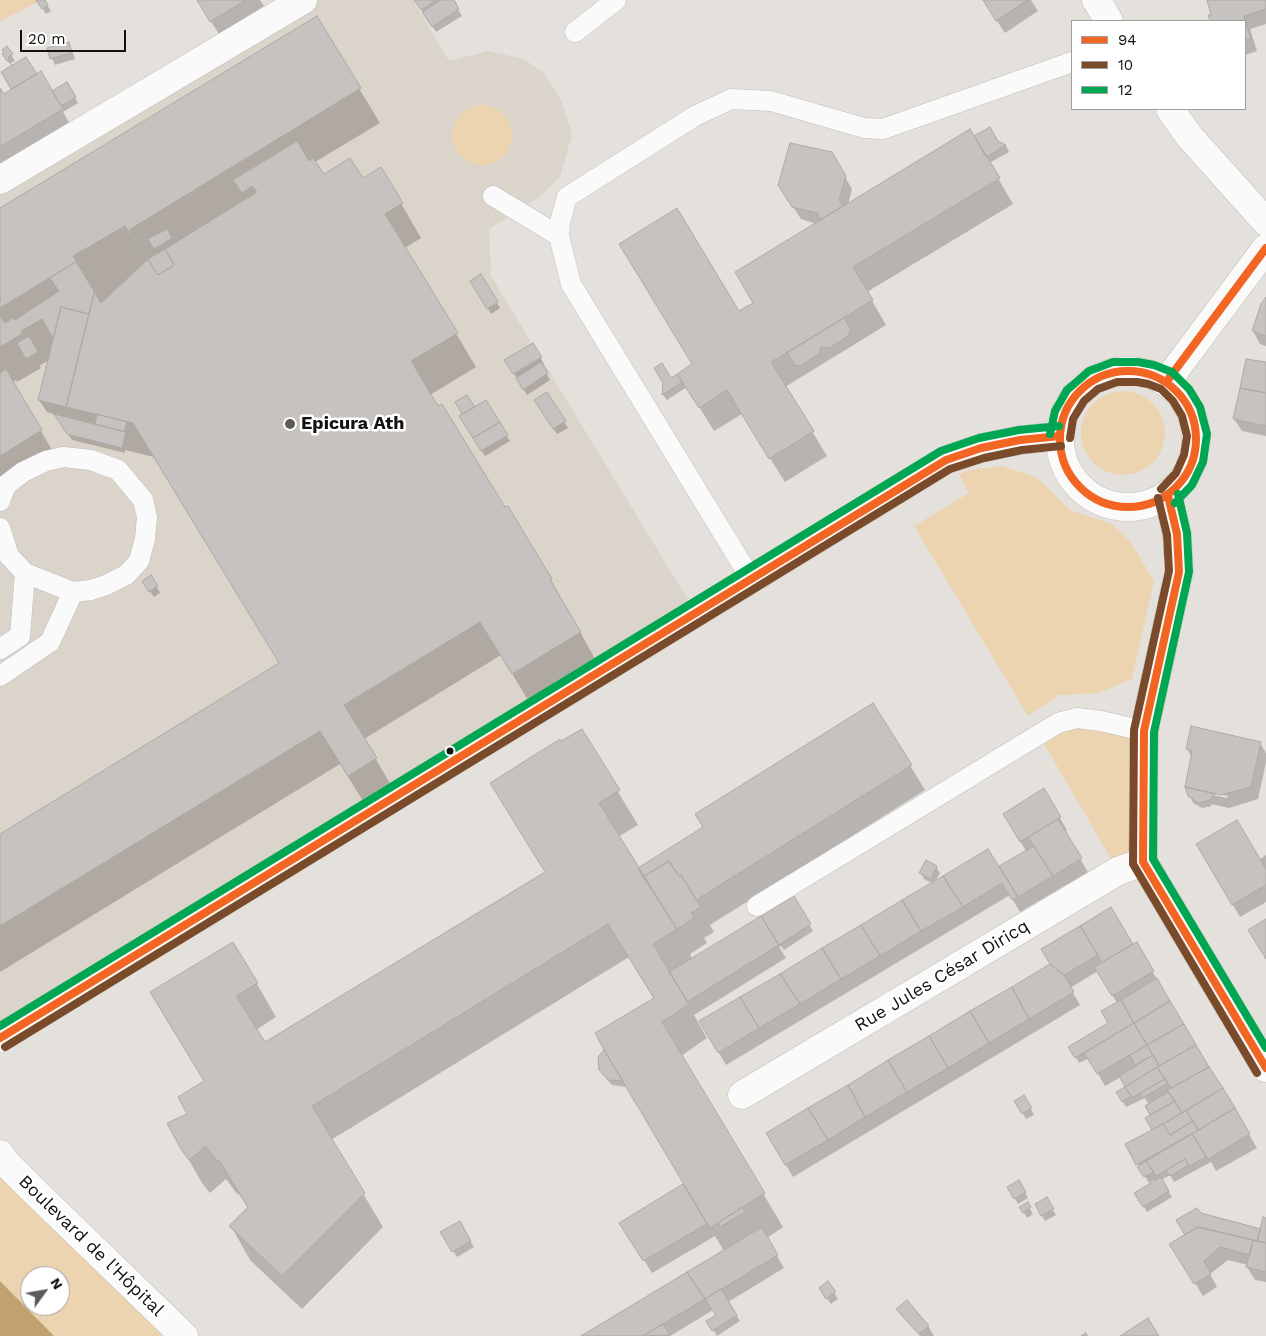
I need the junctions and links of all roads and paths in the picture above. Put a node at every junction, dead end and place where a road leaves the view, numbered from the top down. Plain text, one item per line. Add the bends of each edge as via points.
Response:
1 (303, 0) edge
2 (616, 0) edge
3 (1096, 0) edge
4 (1108, 20) edge
5 (575, 32) dead end
6 (1071, 62) edge
7 (1171, 110) edge
8 (0, 180) edge
9 (493, 196) dead end
10 (1266, 222) edge
11 (559, 236) junction
12 (1266, 248) edge
13 (1167, 381) junction
14 (1060, 436) junction
15 (1168, 496) junction
16 (0, 501) edge
17 (0, 528) edge
18 (24, 574) junction
19 (751, 579) junction
20 (73, 592) junction
21 (0, 649) edge
22 (0, 676) edge
23 (1144, 731) junction
24 (1143, 862) junction
25 (757, 906) dead end
26 (0, 1038) edge
27 (1266, 1068) edge
28 (742, 1095) dead end
29 (0, 1154) edge
30 (184, 1336) edge

1 - 8 street
2 - 5 lane
3 - 4 street
6 - 11 lane via 882,129 864,128 771,101 731,98 695,116 567,197
7 - 10 street via 1189,136
9 - 11 lane
11 - 19 lane via 571,284
12 - 13 street
13 - 14 street via 1138,372 1115,372 1093,380 1076,395 1068,408
13 - 15 street via 1191,412 1197,435 1194,458 1184,479
14 - 15 street via 1062,458 1071,478 1086,494 1106,504 1127,508 1148,505
14 - 19 street via 981,448 946,460
15 - 23 street via 1179,572
16 - 20 lane via 6,486 23,472 63,457 91,460 118,470 130,483 143,500 147,517 139,561 126,575 106,585
17 - 18 lane via 9,556
18 - 20 lane
18 - 21 lane via 20,636
19 - 26 street
20 - 22 lane via 50,642
23 - 24 street
23 - 25 lane via 1076,718 1058,724
24 - 27 street
24 - 28 street, Rue Jules César Diricq via 1118,871
29 - 30 street, Boulevard de l'Hôpital

